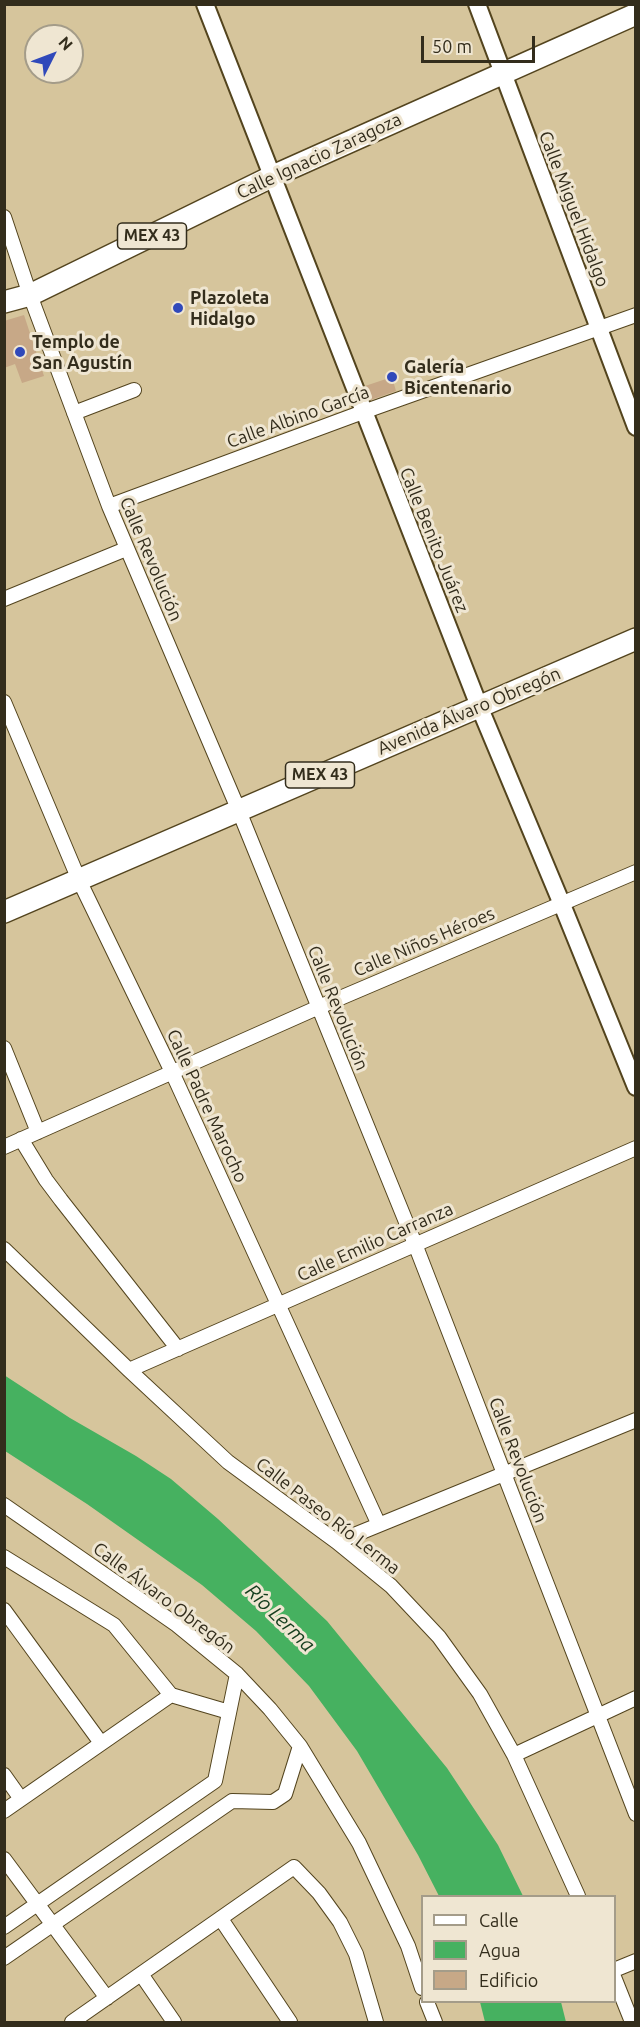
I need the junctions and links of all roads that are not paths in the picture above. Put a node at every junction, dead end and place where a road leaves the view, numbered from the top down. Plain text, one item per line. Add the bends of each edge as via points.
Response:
1 (205, 4) edge
2 (477, 4) edge
3 (636, 14) edge
4 (502, 73) junction
5 (273, 176) junction
6 (4, 217) edge
7 (30, 296) junction
8 (4, 302) edge
9 (636, 315) edge
10 (598, 328) junction
11 (134, 390) dead end
12 (363, 412) junction
13 (74, 413) junction
14 (636, 427) edge
15 (109, 506) junction
16 (126, 549) junction
17 (4, 599) edge
18 (636, 639) edge
19 (4, 702) edge
20 (479, 706) junction
21 (239, 811) junction
22 (636, 872) edge
23 (79, 880) junction
24 (561, 902) junction
25 (4, 912) edge
26 (319, 1007) junction
27 (4, 1048) edge
28 (172, 1072) junction
29 (636, 1087) edge
30 (38, 1132) junction
31 (21, 1139) junction
32 (4, 1147) edge
33 (636, 1148) edge
34 (415, 1244) junction
35 (4, 1249) edge
36 (279, 1304) junction
37 (178, 1348) junction
38 (129, 1370) junction
39 (636, 1419) edge
40 (504, 1473) junction
41 (4, 1505) edge
42 (379, 1525) junction
43 (337, 1542) junction
44 (4, 1557) edge
45 (4, 1610) edge
46 (237, 1674) junction
47 (171, 1695) junction
48 (636, 1698) edge
49 (229, 1712) junction
50 (597, 1715) junction
51 (102, 1743) junction
52 (300, 1746) junction
53 (514, 1755) junction
54 (4, 1776) edge
55 (215, 1781) junction
56 (21, 1799) junction
57 (232, 1801) junction
58 (4, 1811) edge
59 (636, 1814) edge
60 (4, 1859) edge
61 (578, 1895) edge
62 (37, 1904) junction
63 (221, 1919) junction
64 (52, 1925) junction
65 (4, 1927) edge
66 (4, 1958) edge
67 (636, 1961) edge
68 (616, 1970) edge
69 (141, 1974) junction
70 (616, 1980) edge
71 (421, 1982) edge
72 (106, 1998) junction
73 (428, 2003) edge
74 (72, 2022) edge
75 (174, 2022) edge
76 (290, 2022) edge
77 (376, 2022) edge
78 (435, 2022) edge
79 (632, 2022) edge

1 - 5 street, Calle Benito Juárez
2 - 4 street, Calle Miguel Hidalgo
3 - 4 main road, Calle Ignacio Zaragoza / MEX 43
4 - 5 main road, Calle Ignacio Zaragoza / MEX 43
4 - 10 street, Calle Miguel Hidalgo
5 - 7 main road, Calle Ignacio Zaragoza / MEX 43
5 - 12 street, Calle Benito Juárez
6 - 7 street, Calle Revolución
7 - 8 main road, Calle Ignacio Zaragoza / MEX 43
7 - 13 street, Calle Revolución
9 - 10 street, Calle Albino García
10 - 12 street, Calle Albino García
10 - 14 street, Calle Miguel Hidalgo
11 - 13 street
12 - 15 street, Calle Albino García
12 - 20 street, Calle Benito Juárez
13 - 15 street, Calle Revolución
15 - 16 street, Calle Revolución
16 - 17 street
16 - 21 street, Calle Revolución
18 - 20 main road, Avenida Álvaro Obregón / MEX 43
19 - 23 street, Calle Padre Marocho
20 - 21 main road, Avenida Álvaro Obregón / MEX 43
20 - 24 street, Calle Benito Juárez
21 - 23 main road, Avenida Álvaro Obregón / MEX 43
21 - 26 street, Calle Revolución
22 - 24 street, Calle Niños Héroes
23 - 25 main road, Avenida Álvaro Obregón / MEX 43
23 - 28 street, Calle Padre Marocho
24 - 26 street, Calle Niños Héroes
24 - 29 street, Calle Benito Juárez
26 - 28 street, Calle Niños Héroes
26 - 34 street, Calle Revolución
27 - 30 street
28 - 30 street, Calle Niños Héroes
28 - 36 street, Calle Padre Marocho
30 - 31 street, Calle Niños Héroes
31 - 32 street, Calle Niños Héroes
31 - 37 street via 60,1200
33 - 34 street, Calle Emilio Carranza
34 - 36 street, Calle Emilio Carranza
34 - 40 street, Calle Revolución
35 - 38 street, Calle Paseo Río Lerma
36 - 37 street, Calle Emilio Carranza
36 - 42 street, Calle Padre Marocho
37 - 38 street, Calle Emilio Carranza
38 - 43 street, Calle Paseo Río Lerma via 228,1462
39 - 40 street
40 - 42 street
40 - 50 street, Calle Revolución
41 - 46 street, Calle Álvaro Obregón via 177,1625
42 - 43 street
43 - 53 street, Calle Paseo Río Lerma via 391,1586 439,1637 480,1694
44 - 47 street via 114,1625
45 - 51 street
46 - 49 street
46 - 52 street, Calle Álvaro Obregón
47 - 49 street
47 - 51 street
48 - 50 street
49 - 55 street
50 - 53 street
50 - 59 street, Calle Revolución
51 - 56 street
52 - 57 street via 285,1794 273,1802
52 - 71 street, Calle Álvaro Obregón via 359,1843
53 - 61 street, Calle Paseo Río Lerma
54 - 56 street
55 - 57 street
55 - 62 street
56 - 58 street
57 - 64 street
60 - 62 street
62 - 64 street
62 - 65 street
63 - 69 street
63 - 76 street
63 - 77 street via 294,1867 340,1922 356,1954
64 - 66 street
64 - 72 street
67 - 68 street
69 - 72 street
69 - 75 street
70 - 79 street
72 - 74 street
73 - 78 street

